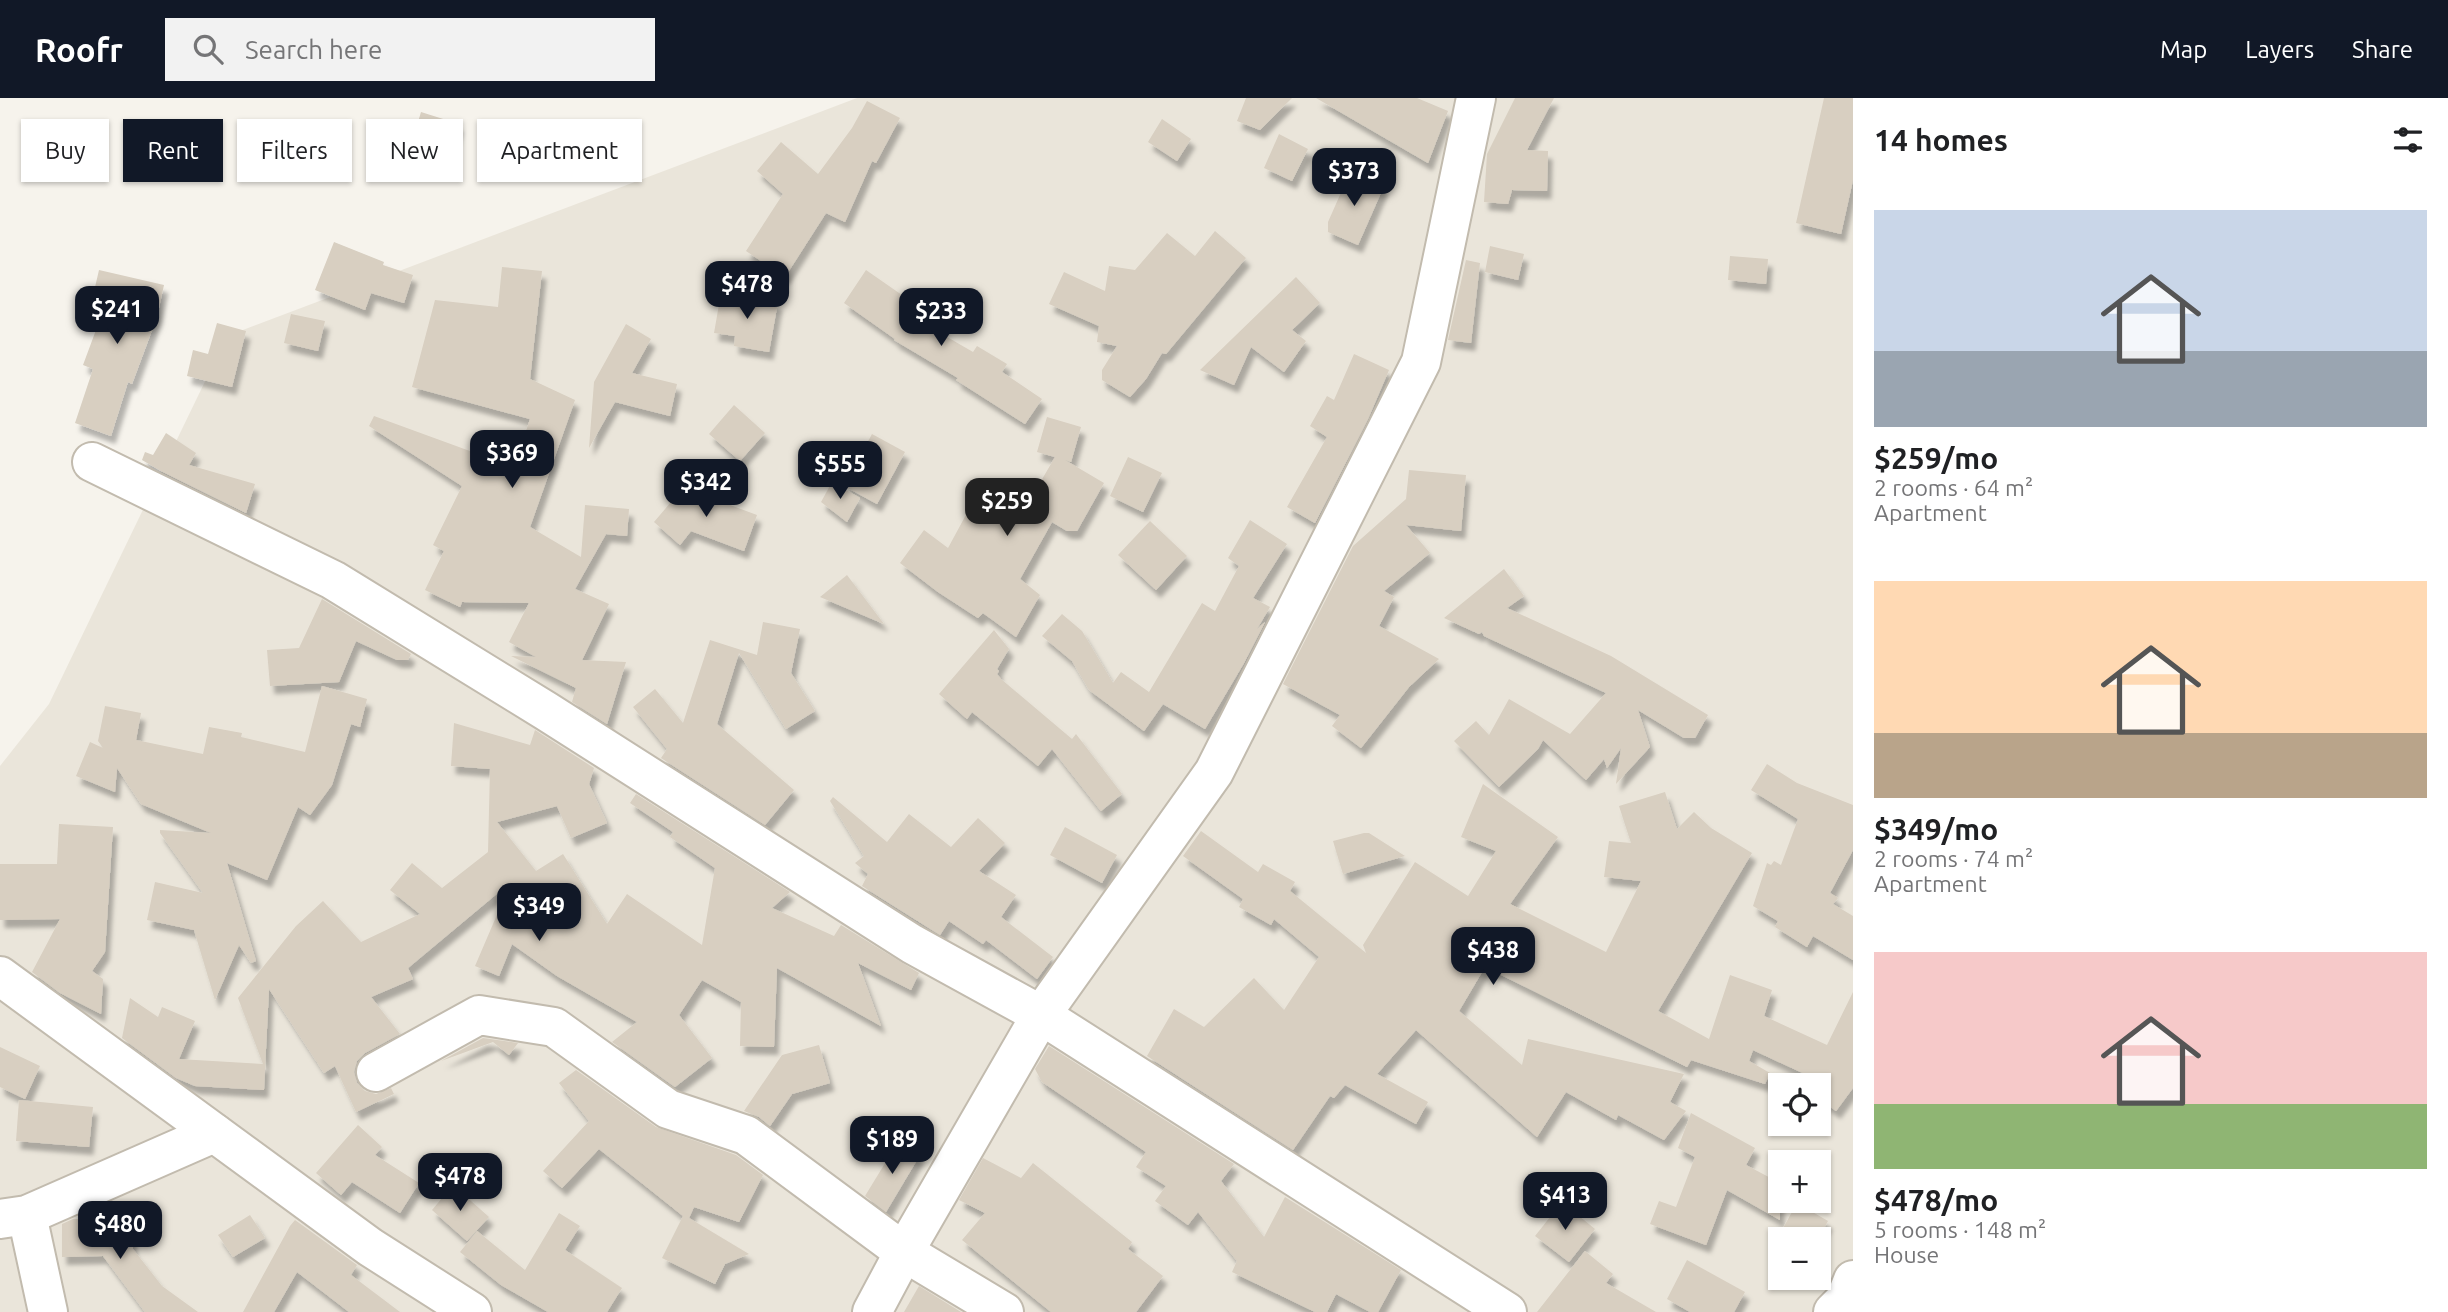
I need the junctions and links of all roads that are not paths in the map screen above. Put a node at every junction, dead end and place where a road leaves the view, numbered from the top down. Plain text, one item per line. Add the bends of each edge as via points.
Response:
1 (1476, 98) edge
2 (92, 462) dead end
3 (0, 976) edge
4 (1041, 1015) junction
5 (376, 1072) dead end
6 (214, 1133) junction
7 (13, 1217) edge
8 (904, 1252) junction
9 (1853, 1280) edge
10 (48, 1312) edge
11 (472, 1312) edge
12 (872, 1312) edge
13 (1004, 1312) edge
14 (1507, 1312) edge
15 (1833, 1312) edge

1 - 4 street via 1421,362 1214,772
2 - 4 street via 333,580 912,943
3 - 6 street
4 - 8 street
4 - 14 street
5 - 8 street via 479,1015 554,1027 668,1109 746,1135
6 - 7 street
6 - 11 street via 370,1247
7 - 10 street
8 - 12 street
8 - 13 street
9 - 15 street via 1845,1300

